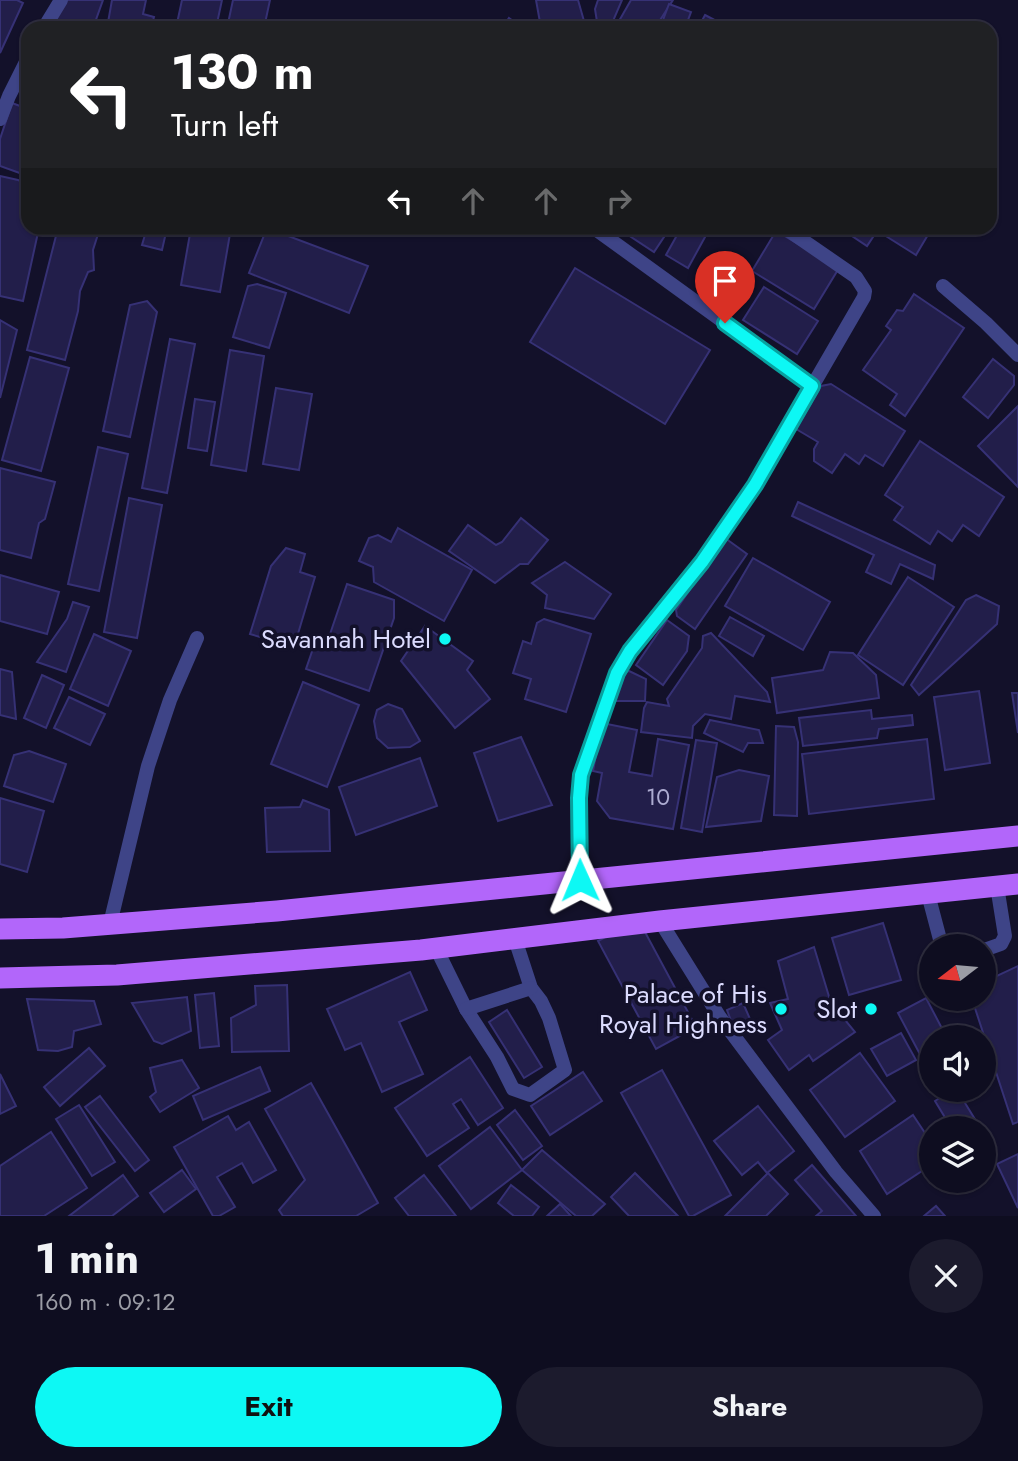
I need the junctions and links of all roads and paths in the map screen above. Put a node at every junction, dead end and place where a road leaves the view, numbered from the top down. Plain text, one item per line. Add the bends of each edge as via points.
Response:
1 (61, 0) edge
2 (48, 21) edge
3 (21, 72) edge
4 (0, 119) edge
5 (604, 235) edge
6 (795, 235) edge
7 (943, 286) dead end
8 (1018, 355) edge
9 (812, 386) junction
10 (197, 638) dead end
11 (1018, 836) edge
12 (580, 880) junction
13 (1008, 885) edge
14 (928, 894) junction
15 (660, 921) junction
16 (110, 924) junction
17 (0, 929) edge
18 (939, 934) edge
19 (515, 939) junction
20 (996, 946) edge
21 (436, 948) junction
22 (0, 978) edge
23 (531, 988) junction
24 (466, 1009) junction
25 (874, 1216) edge

1 - 2 street
3 - 4 street
5 - 9 street
6 - 9 street via 856,277 865,291
7 - 8 street
9 - 12 street via 755,485 617,673 581,775
10 - 16 street via 148,766
11 - 12 main road
12 - 16 main road
13 - 14 main road
13 - 20 street via 1005,936
14 - 15 main road
14 - 18 street
15 - 19 main road
15 - 25 street via 719,1016
16 - 17 main road
19 - 21 main road
19 - 23 street
21 - 22 main road via 143,973
21 - 24 street
23 - 24 street
23 - 24 street via 549,1018 565,1070 530,1096 513,1090

